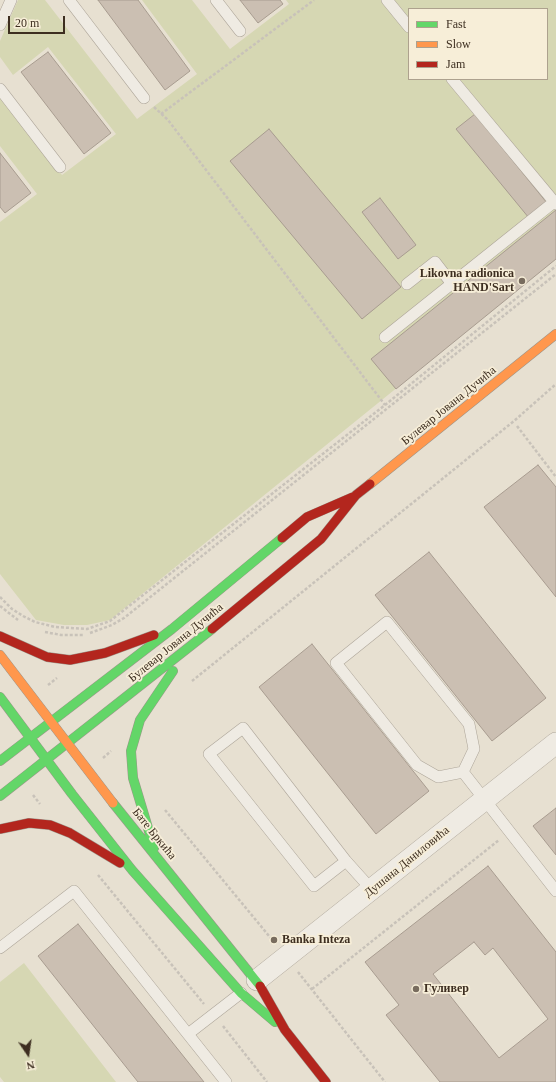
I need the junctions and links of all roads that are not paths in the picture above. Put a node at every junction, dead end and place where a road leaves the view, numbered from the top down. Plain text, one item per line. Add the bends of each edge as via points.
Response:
1 (11, 0) edge
2 (69, 0) edge
3 (216, 0) edge
4 (386, 0) edge
5 (0, 25) edge
6 (408, 26) edge
7 (240, 31) dead end
8 (453, 80) edge
9 (0, 89) edge
10 (144, 98) road end
11 (60, 167) dead end
12 (555, 203) edge
13 (407, 284) dead end
14 (452, 284) junction
15 (556, 334) edge
16 (385, 338) dead end
17 (356, 495) junction
18 (172, 628) junction
19 (0, 636) edge
20 (187, 650) junction
21 (0, 655) edge
22 (0, 697) edge
23 (51, 722) junction
24 (30, 738) junction
25 (556, 743) edge
26 (67, 744) junction
27 (47, 760) junction
28 (0, 761) edge
29 (463, 772) junction
30 (0, 796) edge
31 (484, 800) junction
32 (0, 829) edge
33 (157, 857) junction
34 (346, 861) junction
35 (132, 870) junction
36 (372, 890) junction
37 (556, 891) edge
38 (0, 948) edge
39 (257, 980) junction
40 (241, 993) junction
41 (285, 1030) junction
42 (188, 1034) junction
43 (226, 1082) edge
44 (326, 1082) edge

1 - 5 lane
2 - 10 lane
3 - 7 lane
4 - 6 lane
8 - 12 lane
9 - 11 lane
12 - 14 lane
13 - 14 lane via 435,262
14 - 16 lane
15 - 17 street, Булевар Јована Дучића
17 - 18 street, Булевар Јована Дучића via 307,517
17 - 20 street, Булевар Јована Дучића via 321,540
18 - 19 street via 105,653 70,660 47,657
18 - 23 street, Булевар Јована Дучића
20 - 26 street, Булевар Јована Дучића
20 - 33 street via 148,706 140,720 132,746 133,778
21 - 23 street, Бате Бркића
22 - 24 street, Бате Бркића
23 - 24 street, Булевар Јована Дучића
23 - 26 street, Бате Бркића
24 - 27 street, Бате Бркића
24 - 28 street, Булевар Јована Дучића
25 - 31 street, Душана Даниловића
26 - 27 street, Булевар Јована Дучића
26 - 33 street, Бате Бркића
27 - 30 street, Булевар Јована Дучића
27 - 35 street, Бате Бркића
29 - 29 lane via 438,777 417,765 336,663 387,622 469,724 474,749
29 - 31 lane
31 - 36 street, Душана Даниловића
31 - 37 lane
32 - 35 street via 29,823 63,829
33 - 39 street, Бате Бркића
34 - 34 lane via 243,728 209,754 314,886
34 - 36 lane
35 - 40 street, Бате Бркића
36 - 39 street, Душана Даниловића
38 - 42 lane via 74,891
39 - 41 street, Бате Бркића
40 - 41 street, Бате Бркића
40 - 42 lane
41 - 44 street, Бате Бркића
42 - 43 lane

